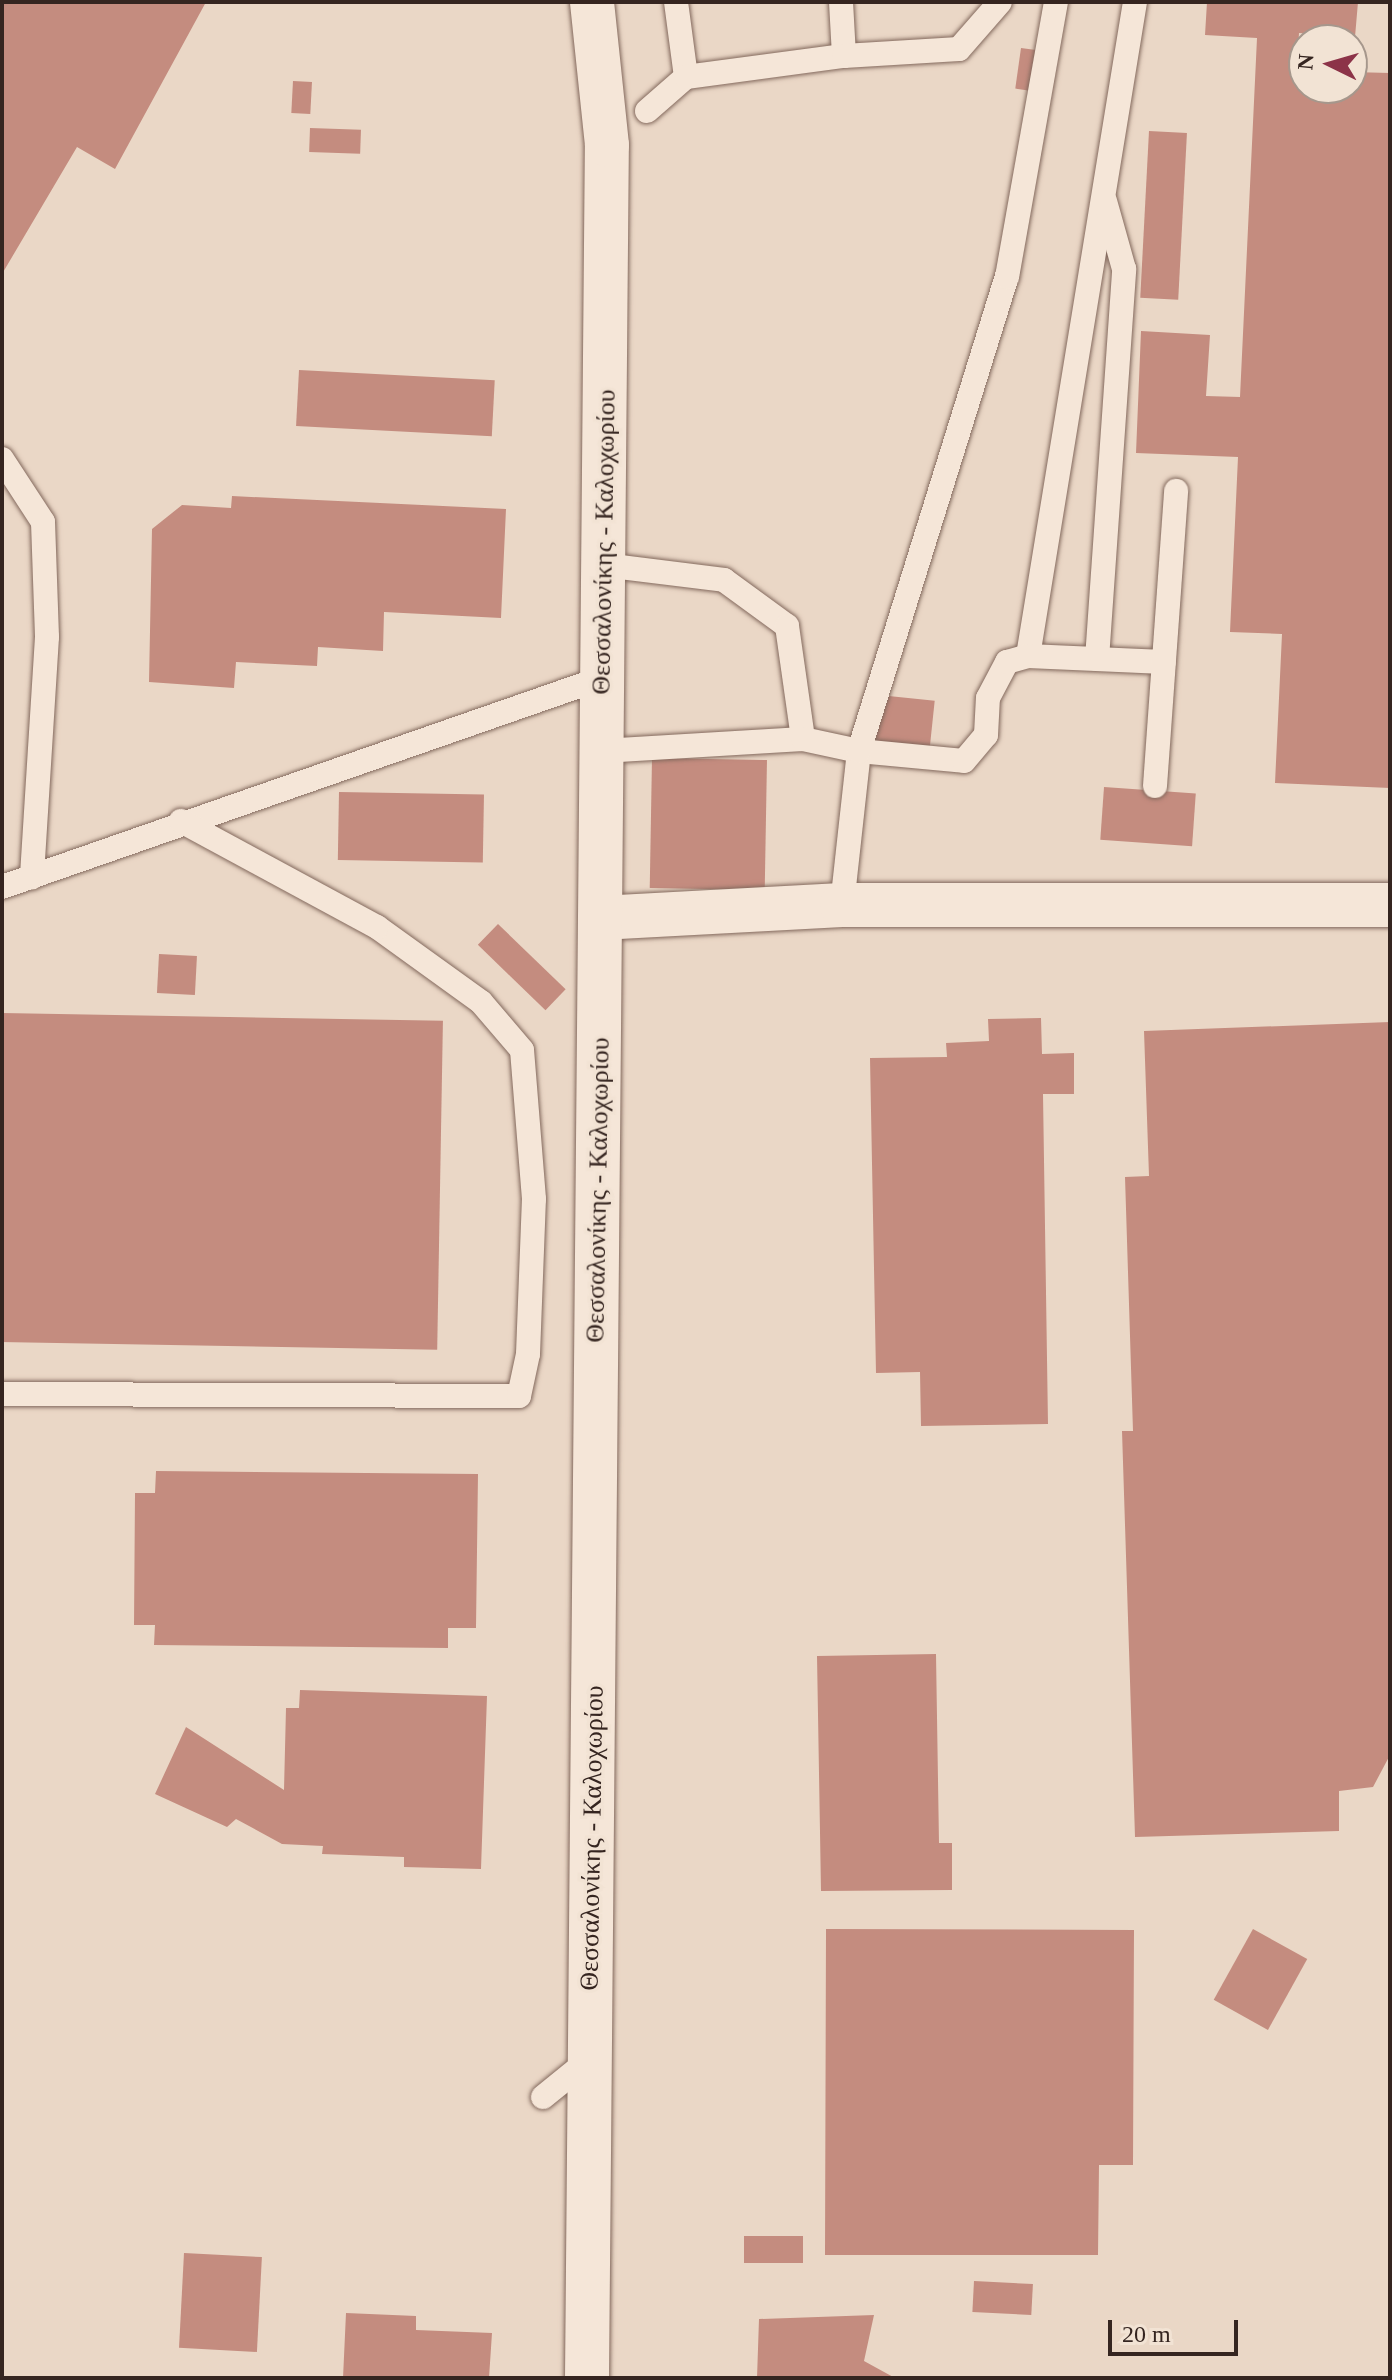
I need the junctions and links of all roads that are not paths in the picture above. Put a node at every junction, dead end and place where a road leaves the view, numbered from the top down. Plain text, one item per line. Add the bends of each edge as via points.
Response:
1 (592, 2) edge
2 (676, 2) edge
3 (841, 2) edge
4 (1000, 2) edge
5 (1056, 2) edge
6 (1135, 2) edge
7 (844, 56) junction
8 (686, 77) junction
9 (647, 111) dead end
10 (1104, 197) junction
11 (2, 459) edge
12 (1176, 491) dead end
13 (604, 565) junction
14 (1028, 656) junction
15 (1097, 659) junction
16 (1164, 662) junction
17 (602, 678) junction
18 (803, 739) junction
19 (602, 751) junction
20 (859, 751) junction
21 (1155, 786) dead end
22 (181, 821) junction
23 (32, 878) junction
24 (2, 887) edge
25 (842, 905) junction
26 (1390, 905) edge
27 (600, 918) junction
28 (2, 1394) edge
29 (590, 2059) junction
30 (543, 2097) dead end
31 (587, 2378) edge

1 - 13 main road, Θεσσαλονίκης - Καλοχωρίου via 607,145
2 - 8 lane
3 - 7 lane
4 - 7 lane via 959,49
5 - 20 lane via 1007,277
6 - 10 lane
7 - 8 lane
8 - 9 lane
10 - 14 lane
10 - 15 lane via 1124,269
11 - 23 lane via 43,522 47,637
12 - 16 lane
13 - 17 main road, Θεσσαλονίκης - Καλοχωρίου
13 - 18 lane via 724,580 787,626
14 - 15 lane
14 - 20 lane via 1007,662 998,674 988,698 986,735 964,761
15 - 16 lane
16 - 21 lane
17 - 19 main road, Θεσσαλονίκης - Καλοχωρίου
17 - 22 lane
18 - 19 lane
18 - 20 lane
19 - 27 main road, Θεσσαλονίκης - Καλοχωρίου
20 - 25 lane
22 - 23 lane
22 - 28 lane via 377,927 481,1002 522,1050 534,1199 528,1354 519,1396
23 - 24 lane
25 - 26 main road
25 - 27 main road
27 - 29 main road, Θεσσαλονίκης - Καλοχωρίου
29 - 30 lane
29 - 31 main road, Θεσσαλονίκης - Καλοχωρίου

